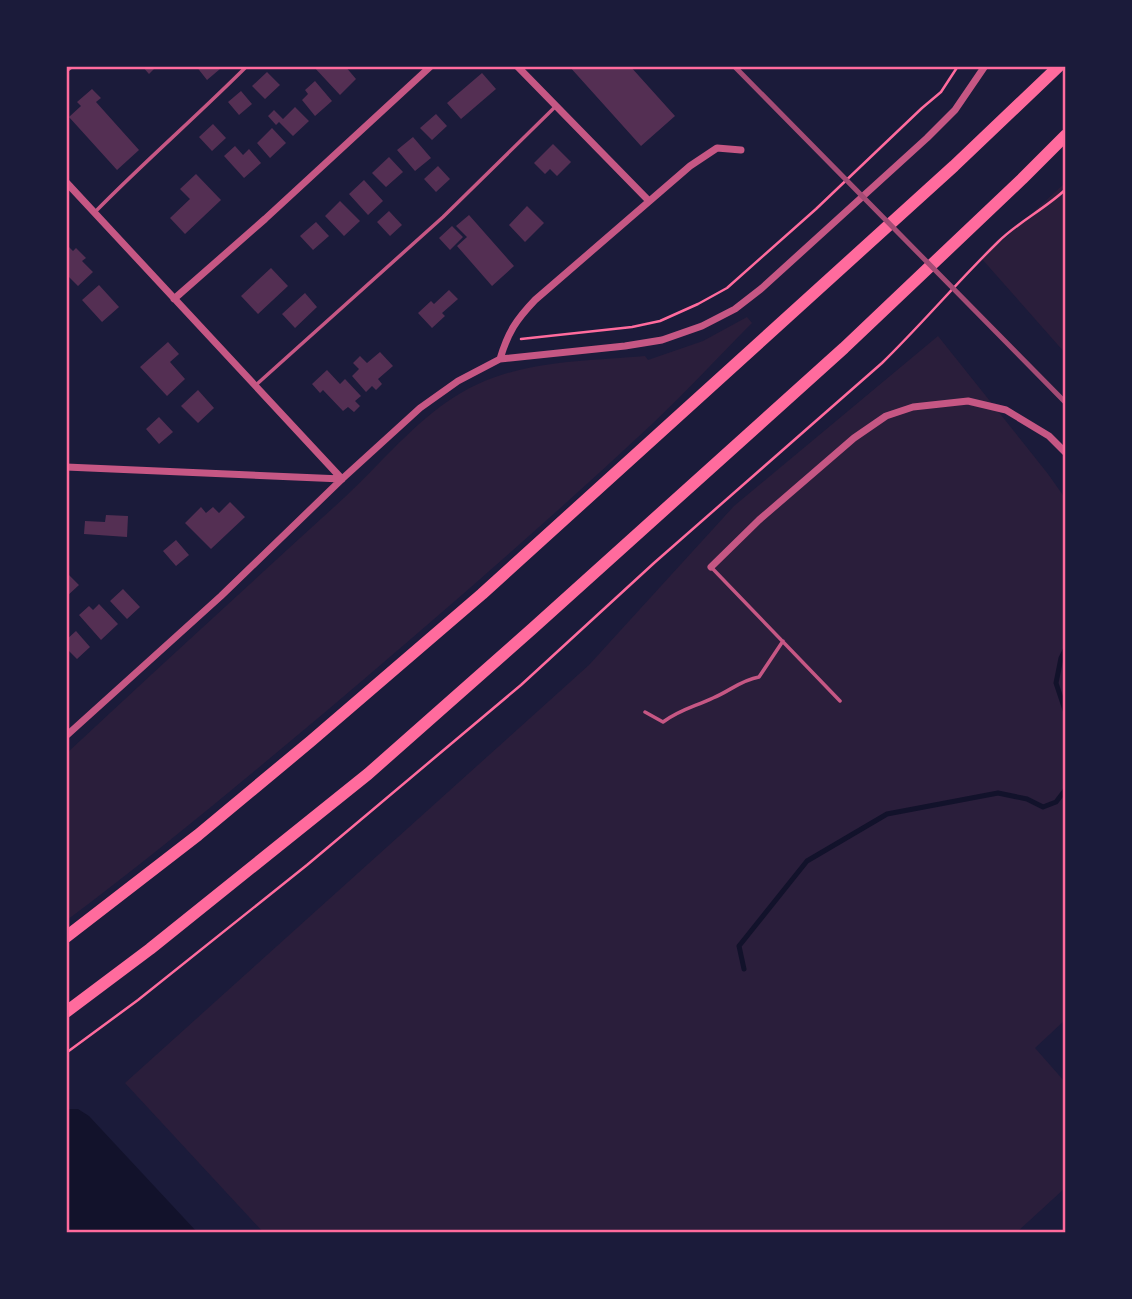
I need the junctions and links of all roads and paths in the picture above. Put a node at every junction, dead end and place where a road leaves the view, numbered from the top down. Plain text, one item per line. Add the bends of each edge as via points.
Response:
1 (247, 66) edge
2 (431, 66) edge
3 (517, 66) edge
4 (958, 66) edge
5 (985, 66) edge
6 (1059, 66) edge
7 (556, 106) junction
8 (1066, 135) edge
9 (741, 150) dead end
10 (66, 182) edge
11 (1066, 189) edge
12 (649, 201) junction
13 (94, 212) junction
14 (174, 299) junction
15 (505, 341) junction
16 (500, 359) junction
17 (255, 386) junction
18 (1066, 453) edge
19 (66, 467) edge
20 (342, 479) junction
21 (711, 567) joint
22 (783, 641) junction
23 (840, 701) dead end
24 (645, 712) dead end
25 (66, 736) edge
26 (66, 937) edge
27 (66, 1012) edge
28 (66, 1053) edge

1 - 13 lane
2 - 14 street
3 - 7 street
4 - 15 path via 941,92 727,288 660,321
5 - 16 street via 955,110 928,138 735,309 662,340
6 - 26 highway via 482,594 208,827
7 - 12 street
7 - 17 lane via 443,216
8 - 27 highway via 844,348 368,774
9 - 12 street via 718,148
10 - 13 street
11 - 28 path via 1000,240 882,363 521,685 307,865
12 - 15 street via 535,300 516,320
13 - 14 street
14 - 17 street
15 - 16 street
16 - 20 street via 420,408
17 - 20 street
18 - 21 street via 1049,436 1006,410 968,401 913,407 886,416 854,438
19 - 20 street
20 - 25 street
21 - 22 lane
22 - 23 lane
22 - 24 lane via 759,677 746,679 663,722

